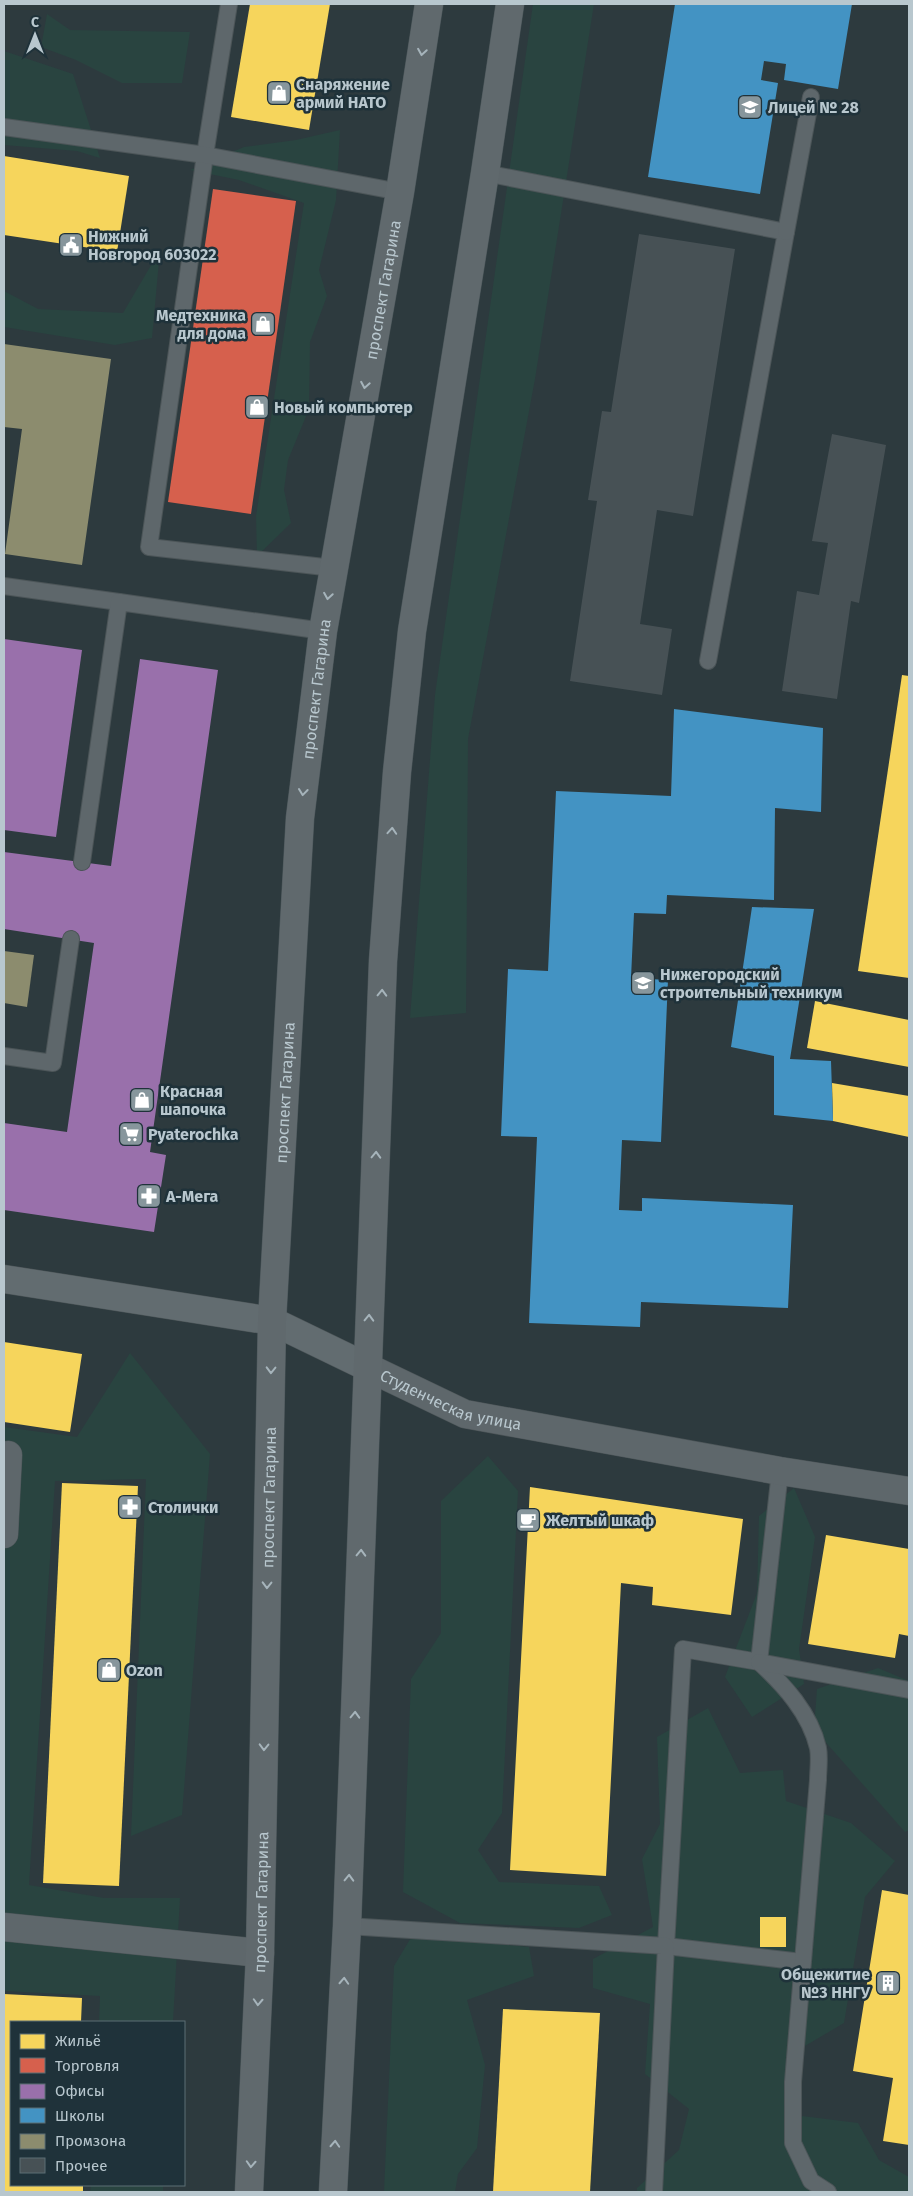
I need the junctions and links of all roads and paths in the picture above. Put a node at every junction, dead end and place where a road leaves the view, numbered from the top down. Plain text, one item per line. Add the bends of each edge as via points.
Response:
1 (229, 4) edge
2 (429, 4) edge
3 (510, 4) edge
4 (811, 97) dead end
5 (4, 127) edge
6 (205, 155) junction
7 (486, 173) junction
8 (400, 192) junction
9 (786, 232) junction
10 (333, 568) junction
11 (4, 586) edge
12 (119, 602) junction
13 (323, 631) junction
14 (708, 661) dead end
15 (82, 862) dead end
16 (71, 939) dead end
17 (4, 1056) edge
18 (4, 1280) edge
19 (272, 1321) junction
20 (367, 1366) junction
21 (8, 1455) dead end
22 (780, 1471) junction
23 (909, 1491) edge
24 (4, 1534) edge
25 (759, 1662) junction
26 (909, 1690) edge
27 (347, 1926) junction
28 (4, 1927) edge
29 (666, 1946) junction
30 (260, 1953) junction
31 (802, 1962) junction
32 (250, 2192) edge
33 (333, 2192) edge
34 (654, 2192) edge
35 (828, 2192) edge

1 - 6 lane
2 -> 8 main road, проспект Гагарина
3 - 7 main road
4 - 9 lane
5 - 6 lane
6 - 8 lane
6 - 10 lane via 149,547
7 - 9 lane
20 -> 7 main road via 383,962 396,772 412,631
8 -> 10 main road, проспект Гагарина
9 - 14 lane
10 -> 13 main road, проспект Гагарина
11 - 12 lane
12 - 13 lane
12 - 15 lane
13 -> 19 main road, проспект Гагарина via 300,818
16 - 17 lane via 53,1063
18 - 19 main road, Студенческая улица
19 - 20 main road, Студенческая улица
19 -> 30 main road, проспект Гагарина
20 - 22 street, Студенческая улица via 465,1414
27 -> 20 main road
21 - 24 street
22 - 23 street, Студенческая улица
22 - 25 lane
25 - 26 lane
25 - 29 lane via 683,1649
25 - 31 lane via 786,1686 806,1719 818,1749
27 - 29 lane
33 -> 27 main road
28 - 30 street
29 - 31 lane
29 - 34 lane
30 -> 32 main road, проспект Гагарина
31 - 35 lane via 793,2082 793,2143 810,2181

